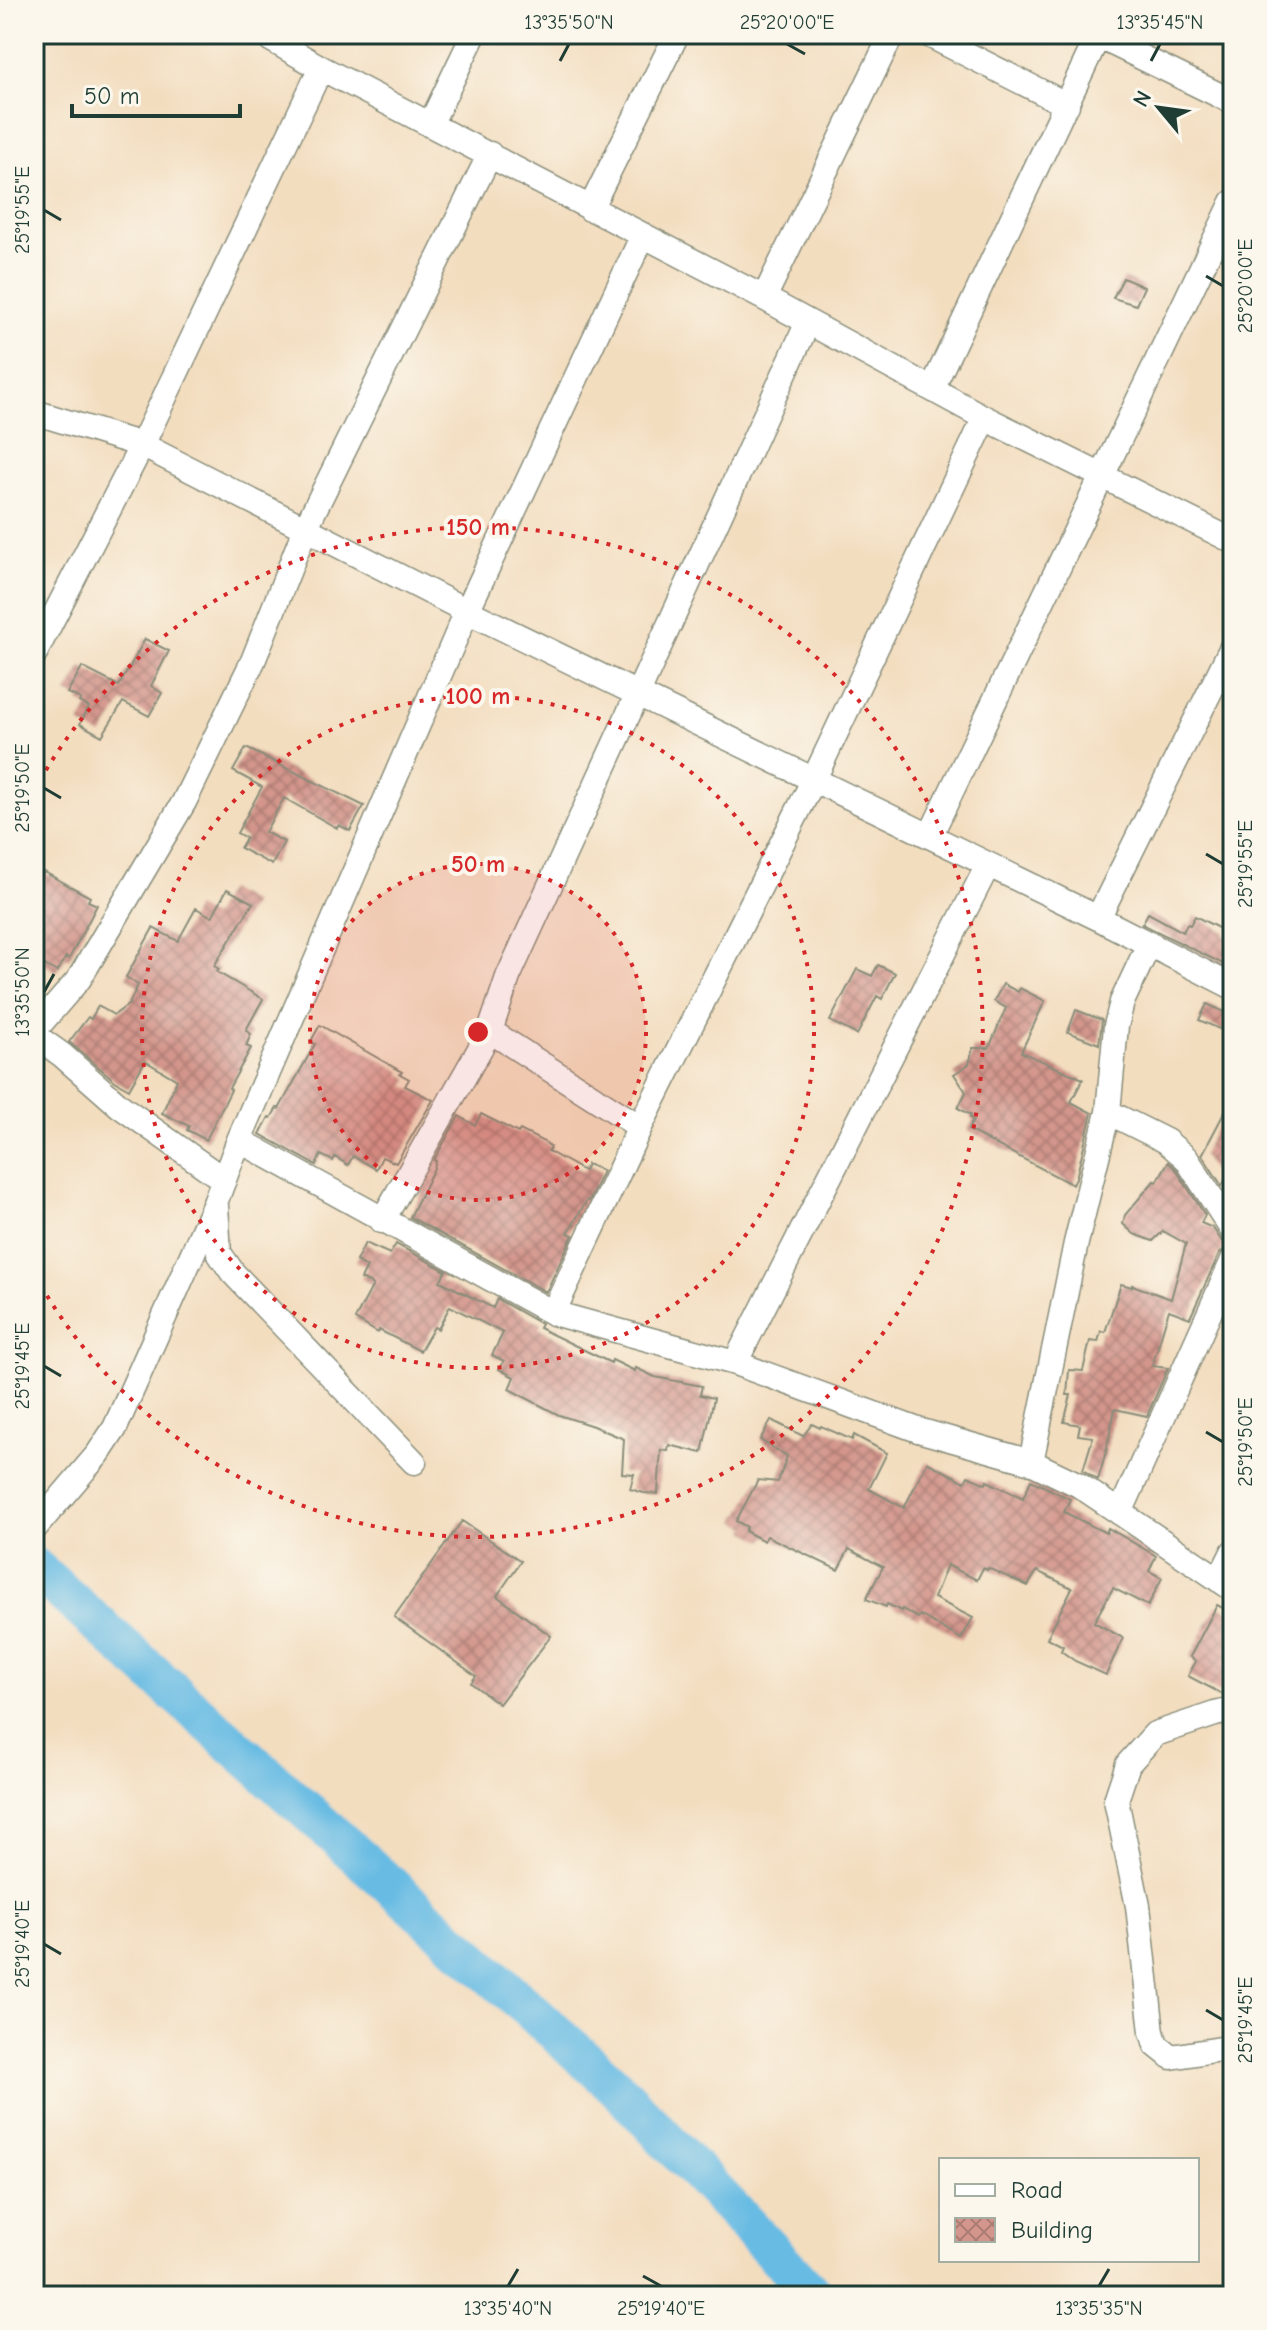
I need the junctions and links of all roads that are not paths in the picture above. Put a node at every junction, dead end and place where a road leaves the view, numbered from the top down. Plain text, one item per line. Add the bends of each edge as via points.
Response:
1 (262, 34) edge
2 (474, 34) edge
3 (677, 34) edge
4 (892, 34) edge
5 (927, 34) edge
6 (1098, 35) edge
7 (321, 68) junction
8 (1233, 102) edge
9 (1067, 105) junction
10 (430, 125) junction
11 (490, 154) junction
12 (1233, 202) edge
13 (590, 209) junction
14 (643, 235) junction
15 (764, 298) junction
16 (808, 322) junction
17 (932, 389) junction
18 (34, 412) edge
19 (985, 418) junction
20 (142, 445) junction
21 (1102, 475) junction
22 (305, 529) junction
23 (1233, 541) edge
24 (467, 611) junction
25 (1233, 645) edge
26 (34, 655) edge
27 (639, 694) junction
28 (814, 779) junction
29 (930, 836) junction
30 (988, 865) junction
31 (1098, 918) junction
32 (1149, 944) junction
33 (1233, 987) edge
34 (490, 1031) junction
35 (34, 1033) edge
36 (1108, 1112) junction
37 (640, 1127) junction
38 (239, 1140) junction
39 (224, 1180) junction
40 (215, 1203) junction
41 (382, 1221) junction
42 (1233, 1231) edge
43 (1233, 1260) edge
44 (553, 1313) junction
45 (735, 1363) junction
46 (414, 1462) dead end
47 (1031, 1462) junction
48 (1120, 1513) junction
49 (34, 1529) edge
50 (1233, 1552) edge
51 (1226, 1584) edge
52 (1233, 1710) edge
53 (1233, 2047) edge

1 - 7 street
2 - 10 street
3 - 13 street
4 - 15 street
5 - 9 street
6 - 8 street
6 - 9 street
7 - 10 street
7 - 20 street
9 - 17 street
10 - 11 street
11 - 13 street
11 - 22 street
12 - 21 street
13 - 14 street
14 - 15 street
14 - 24 street
15 - 16 street
16 - 17 street
16 - 27 street
17 - 19 street
18 - 20 street
19 - 21 street
19 - 28 street
20 - 22 street
20 - 26 street
21 - 23 street
21 - 29 street
22 - 24 street
22 - 35 street via 253,661 184,802 79,979
24 - 27 street
24 - 38 street
25 - 31 street
27 - 28 street
27 - 34 street via 508,977
28 - 29 street
28 - 37 street
29 - 30 street
30 - 31 street
30 - 45 street
31 - 32 street
32 - 33 street
32 - 36 street via 1116,1026
34 - 37 street
34 - 41 street
35 - 39 street via 120,1106
36 - 42 street via 1166,1141 1186,1158
36 - 47 street
37 - 44 street
38 - 39 street
38 - 41 street
39 - 40 street
40 - 46 street via 219,1253 233,1273
40 - 49 street via 115,1428
41 - 44 street
43 - 48 street
44 - 45 street
45 - 47 street via 918,1430
47 - 48 street
48 - 51 street
50 - 51 street
52 - 53 street via 1155,1734 1128,1764 1116,1800 1138,1906 1156,2045 1171,2057

